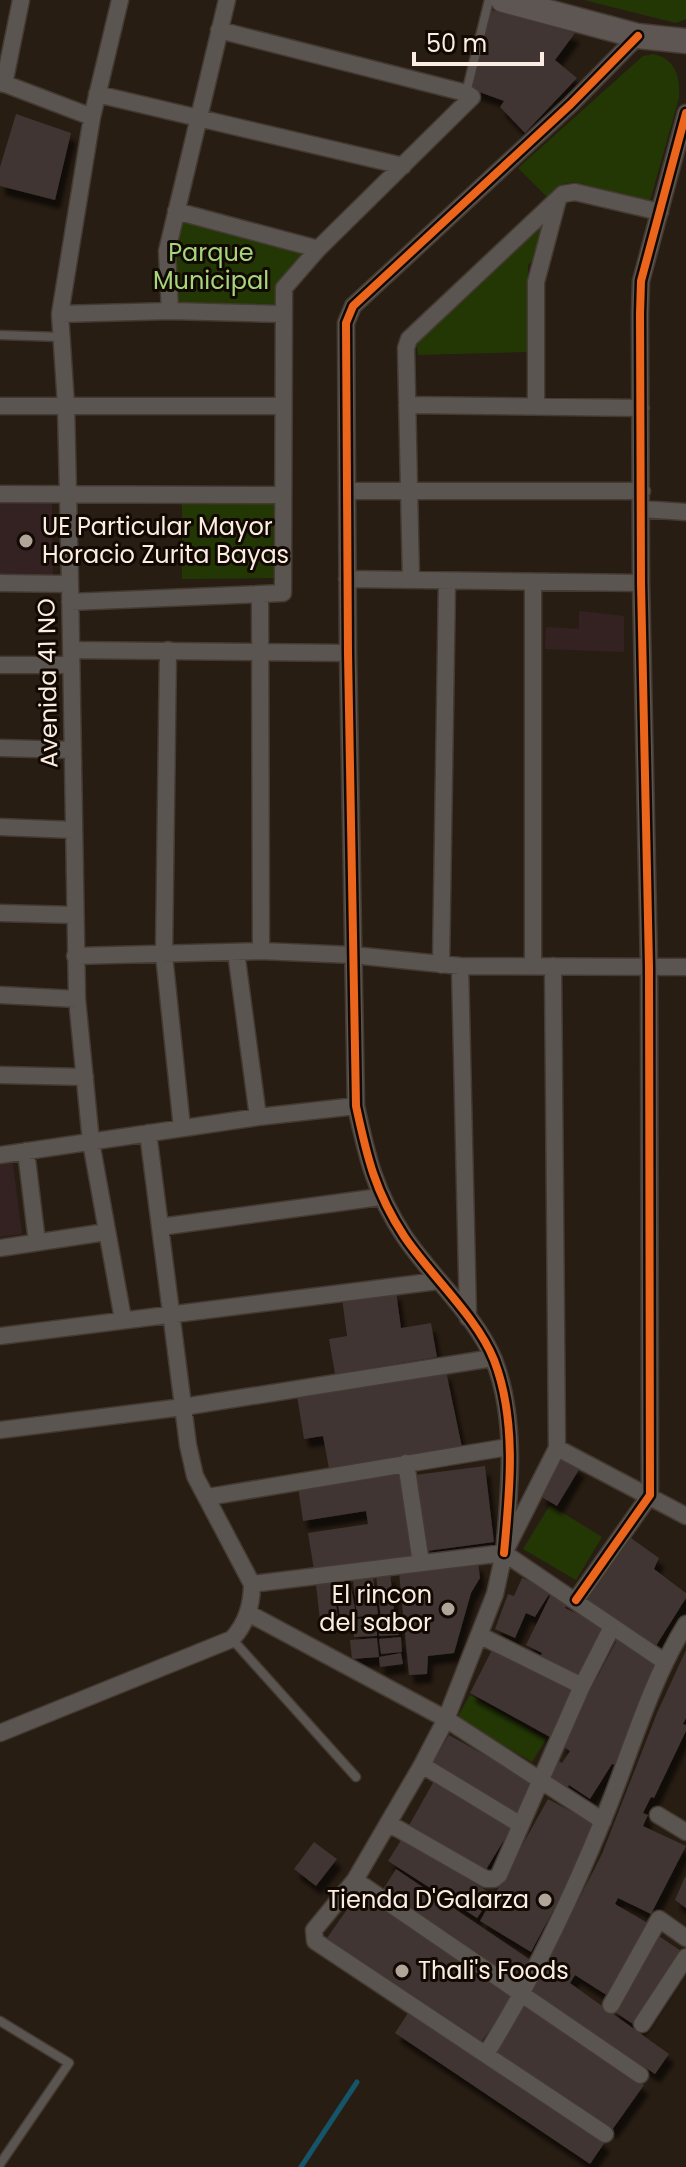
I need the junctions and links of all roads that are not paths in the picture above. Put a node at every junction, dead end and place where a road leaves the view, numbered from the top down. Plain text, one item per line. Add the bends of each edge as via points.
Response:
1 (21, 0) edge
2 (120, 0) edge
3 (227, 0) edge
4 (489, 0) edge
5 (503, 0) edge
6 (219, 30) junction
7 (638, 36) junction
8 (686, 41) edge
9 (2, 83) edge
10 (466, 93) junction
11 (97, 94) junction
12 (686, 113) edge
13 (92, 117) junction
14 (199, 118) junction
15 (403, 166) junction
16 (558, 201) junction
17 (176, 211) junction
18 (660, 212) junction
19 (318, 249) junction
20 (170, 311) junction
21 (60, 314) junction
22 (283, 314) junction
23 (0, 335) edge
24 (61, 337) junction
25 (66, 405) junction
26 (407, 405) junction
27 (0, 406) edge
28 (283, 406) junction
29 (536, 407) junction
30 (641, 408) junction
31 (348, 491) junction
32 (411, 491) junction
33 (66, 493) junction
34 (0, 494) edge
35 (283, 495) junction
36 (642, 500) junction
37 (686, 512) edge
38 (347, 579) junction
39 (411, 580) junction
40 (447, 581) junction
41 (533, 582) junction
42 (0, 583) edge
43 (641, 583) junction
44 (70, 584) junction
45 (260, 594) junction
46 (70, 602) junction
47 (168, 650) junction
48 (260, 651) junction
49 (348, 653) junction
50 (71, 657) junction
51 (0, 665) edge
52 (0, 748) edge
53 (73, 750) junction
54 (0, 827) edge
55 (74, 830) junction
56 (0, 913) edge
57 (75, 915) junction
58 (261, 951) junction
59 (236, 952) junction
60 (164, 955) junction
61 (353, 955) junction
62 (75, 956) junction
63 (441, 965) junction
64 (460, 966) junction
65 (533, 966) junction
66 (553, 966) junction
67 (649, 967) junction
68 (686, 967) edge
69 (0, 995) edge
70 (77, 999) junction
71 (0, 1075) edge
72 (85, 1077) junction
73 (356, 1106) junction
74 (258, 1117) junction
75 (182, 1128) junction
76 (148, 1133) junction
77 (91, 1142) junction
78 (26, 1151) junction
79 (0, 1155) edge
80 (380, 1197) junction
81 (160, 1227) junction
82 (106, 1232) junction
83 (37, 1242) junction
84 (0, 1248) edge
85 (438, 1281) junction
86 (171, 1313) junction
87 (468, 1318) junction
88 (123, 1319) junction
89 (0, 1336) edge
90 (493, 1358) junction
91 (183, 1407) junction
92 (0, 1430) edge
93 (508, 1447) junction
94 (557, 1448) junction
95 (406, 1463) junction
96 (650, 1495) junction
97 (208, 1497) junction
98 (686, 1516) edge
99 (504, 1553) junction
100 (421, 1563) junction
101 (252, 1584) junction
102 (576, 1600) junction
103 (248, 1613) junction
104 (686, 1624) edge
105 (612, 1627) junction
106 (479, 1635) junction
107 (232, 1639) junction
108 (665, 1662) junction
109 (582, 1686) junction
110 (446, 1719) junction
111 (0, 1733) edge
112 (422, 1765) junction
113 (356, 1777) dead end
114 (540, 1781) junction
115 (658, 1815) dead end
116 (603, 1821) junction
117 (388, 1823) junction
118 (521, 1825) junction
119 (686, 1832) edge
120 (355, 1880) junction
121 (686, 1938) edge
122 (686, 1957) edge
123 (523, 1994) junction
124 (611, 2005) dead end
125 (0, 2021) edge
126 (642, 2024) dead end
127 (486, 2054) junction
128 (640, 2075) dead end
129 (605, 2134) dead end
130 (0, 2164) edge

1 - 9 street
2 - 11 street, Avenida 41 NO
3 - 6 street
4 - 10 lane
5 - 7 main road
6 - 10 street
6 - 14 street
7 - 8 main road
7 - 31 street via 353,306 346,323
9 - 13 street
10 - 15 street via 470,101
11 - 13 street, Avenida 41 NO
11 - 14 street
12 - 18 street
13 - 21 street, Avenida 41 NO
14 - 15 street
14 - 17 street
15 - 19 street
16 - 18 street via 575,192
16 - 26 street via 409,339
16 - 29 street via 536,282
17 - 19 street
17 - 20 street via 167,262
18 - 30 street via 641,281
19 - 22 street via 286,284
20 - 21 street
20 - 22 street
21 - 24 street, Avenida 41 NO
22 - 28 street
23 - 24 lane
24 - 25 street, Avenida 41 NO
25 - 27 street
25 - 28 street
25 - 33 street, Avenida 41 NO
26 - 29 street
26 - 32 street
28 - 35 street
29 - 30 street
30 - 36 street
31 - 32 street
31 - 38 street
32 - 36 street
32 - 39 street
33 - 34 street
33 - 35 street
33 - 44 street, Avenida 41 NO
35 - 45 street via 283,593
36 - 37 street
36 - 43 street
38 - 39 street
38 - 49 street
39 - 40 street
40 - 41 street
40 - 63 street
41 - 43 street
41 - 65 street
42 - 44 street
43 - 67 street
44 - 46 street, Avenida 41 NO
45 - 46 street
45 - 48 street
46 - 50 street, Avenida 41 NO
47 - 48 street
47 - 50 street
47 - 60 street
48 - 49 street
48 - 58 street
49 - 61 street
50 - 51 street
50 - 53 street, Avenida 41 NO
52 - 53 street
53 - 55 street, Avenida 41 NO
54 - 55 street
55 - 57 street, Avenida 41 NO
56 - 57 street
57 - 62 street, Avenida 41 NO
58 - 59 street
58 - 61 street
59 - 60 street
59 - 74 street
60 - 62 street
60 - 75 street
61 - 63 street
61 - 73 street
62 - 70 street, Avenida 41 NO
63 - 64 street
64 - 65 street
64 - 87 street
65 - 66 street
66 - 67 street
66 - 94 street
67 - 68 street
67 - 96 street
69 - 70 street
70 - 72 street, Avenida 41 NO
71 - 72 street
72 - 77 street, Avenida 41 NO
73 - 74 street
73 - 80 street
74 - 75 street
75 - 76 street
76 - 77 street
76 - 81 street
77 - 78 street
77 - 82 street, Avenida 41 NO
78 - 79 street
78 - 83 street
80 - 81 street
80 - 85 street
81 - 86 street
82 - 83 street
82 - 88 street, Avenida 41 NO
83 - 84 street
85 - 86 street
85 - 87 street
86 - 88 street
86 - 91 street
87 - 90 street
88 - 89 street
90 - 91 street
90 - 93 street via 506,1403
91 - 92 street
91 - 97 street via 195,1476
93 - 95 street
93 - 99 street
94 - 96 street
94 - 99 street
95 - 97 street
95 - 100 street
96 - 98 street
96 - 102 street
97 - 101 street
99 - 100 street
99 - 102 street
99 - 106 street
100 - 101 street
101 - 103 street
102 - 105 street
103 - 107 street
103 - 110 street
104 - 108 street
105 - 108 street
105 - 109 street
106 - 109 street
106 - 110 street
107 - 111 street
107 - 113 lane
108 - 116 street
109 - 114 street
110 - 112 street
110 - 114 street
112 - 117 street
112 - 118 street
114 - 116 street
114 - 118 street
115 - 119 street
116 - 123 street
117 - 118 street via 486,1879 499,1875
117 - 120 street
120 - 123 street
120 - 127 street via 314,1930 315,1941
121 - 124 street via 659,1919
122 - 126 street
123 - 127 street
123 - 128 street
125 - 130 lane via 69,2063
127 - 129 street

